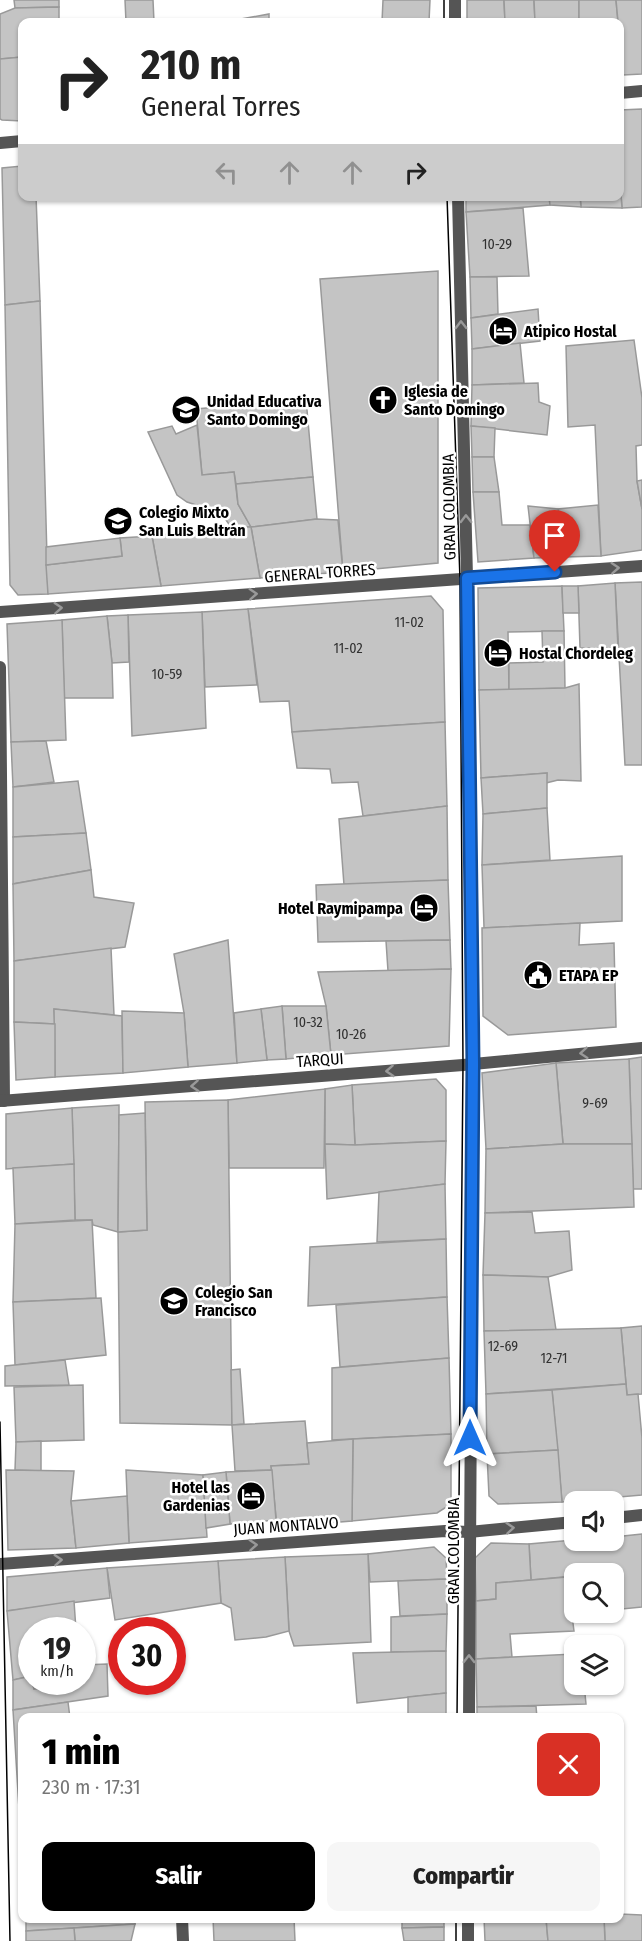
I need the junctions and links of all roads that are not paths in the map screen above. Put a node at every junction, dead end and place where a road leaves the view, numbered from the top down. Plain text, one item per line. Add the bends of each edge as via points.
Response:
1 (454, 0) edge
2 (455, 18) edge
3 (642, 91) edge
4 (624, 93) edge
5 (18, 141) edge
6 (0, 143) edge
7 (458, 201) edge
8 (642, 567) edge
9 (467, 578) junction
10 (0, 612) edge
11 (0, 667) edge
12 (642, 1048) edge
13 (473, 1064) junction
14 (2, 1101) edge
15 (642, 1515) edge
16 (624, 1517) edge
17 (564, 1523) edge
18 (469, 1532) junction
19 (0, 1564) edge
20 (469, 1713) edge
21 (182, 1923) edge
22 (468, 1923) edge
23 (183, 1941) edge
24 (468, 1941) edge

1 - 2 street
3 - 4 street
5 - 6 street
9 -> 7 street, GRAN COLOMBIA
9 -> 8 street, GENERAL TORRES
10 -> 9 street, GENERAL TORRES
9 - 13 street, GRAN COLOMBIA
11 - 14 street
12 -> 13 street, TARQUI
13 -> 14 street, TARQUI
13 - 18 street, GRAN COLOMBIA
15 - 16 street
18 -> 17 street, JUAN MONTALVO
19 -> 18 street, JUAN MONTALVO
20 -> 18 street, GRAN COLOMBIA
21 - 23 street
22 - 24 street

